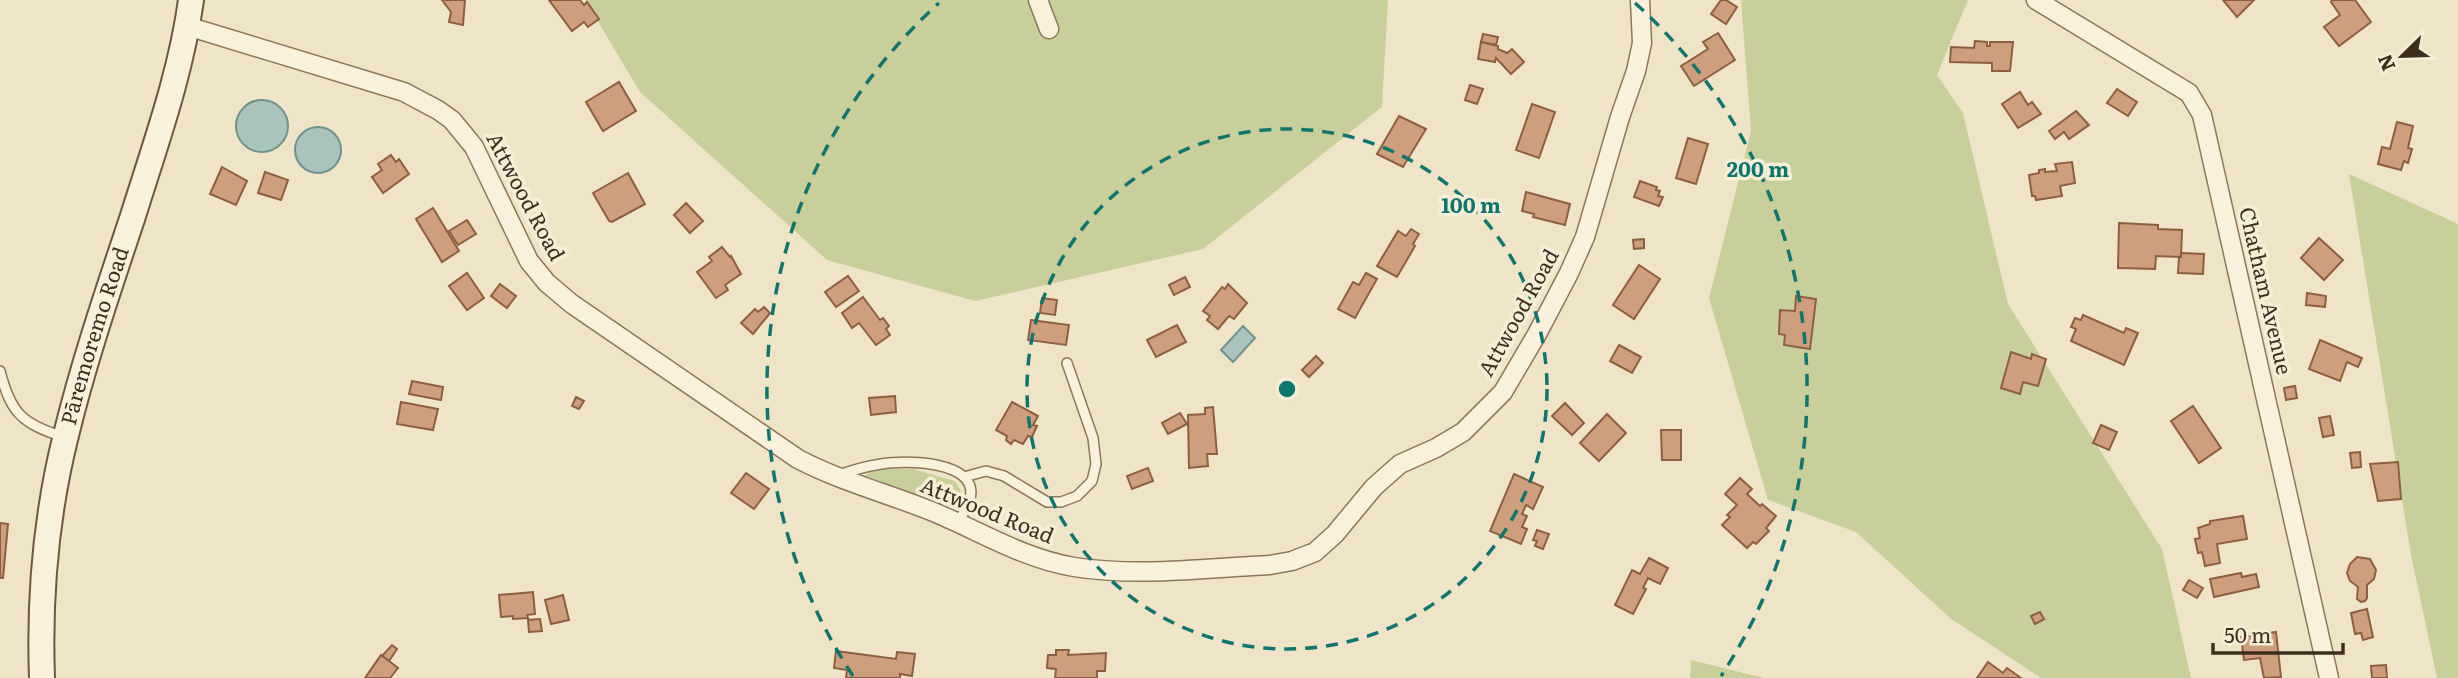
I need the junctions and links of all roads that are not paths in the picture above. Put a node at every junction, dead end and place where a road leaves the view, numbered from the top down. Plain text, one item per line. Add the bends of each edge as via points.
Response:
1 (191, 0) edge
2 (1038, 0) edge
3 (1640, 0) edge
4 (2036, 0) edge
5 (187, 26) junction
6 (1049, 29) dead end
7 (1067, 363) dead end
8 (0, 371) edge
9 (65, 437) junction
10 (834, 476) junction
11 (964, 477) junction
12 (957, 523) junction
13 (42, 678) edge
14 (2329, 678) edge

1 - 5 street, Pāremoremo Road
2 - 6 street
3 - 12 street, Attwood Road via 1642,43 1636,71 1585,237 1503,392 1463,432 1400,464 1315,552 1270,565 1108,570 1038,558
4 - 14 street, Chatham Avenue via 2189,93 2203,115
5 - 9 street, Pāremoremo Road via 172,92
5 - 10 street, Attwood Road via 404,92 438,110 474,147 520,246 547,283 764,438
7 - 11 lane via 1093,438 1096,464 1092,481 1076,496 1047,502 1004,475 986,471
8 - 9 lane via 16,411 33,427
9 - 13 street, Pāremoremo Road via 45,554
10 - 11 lane via 906,462 940,466
10 - 12 street, Attwood Road
11 - 12 lane via 971,494

